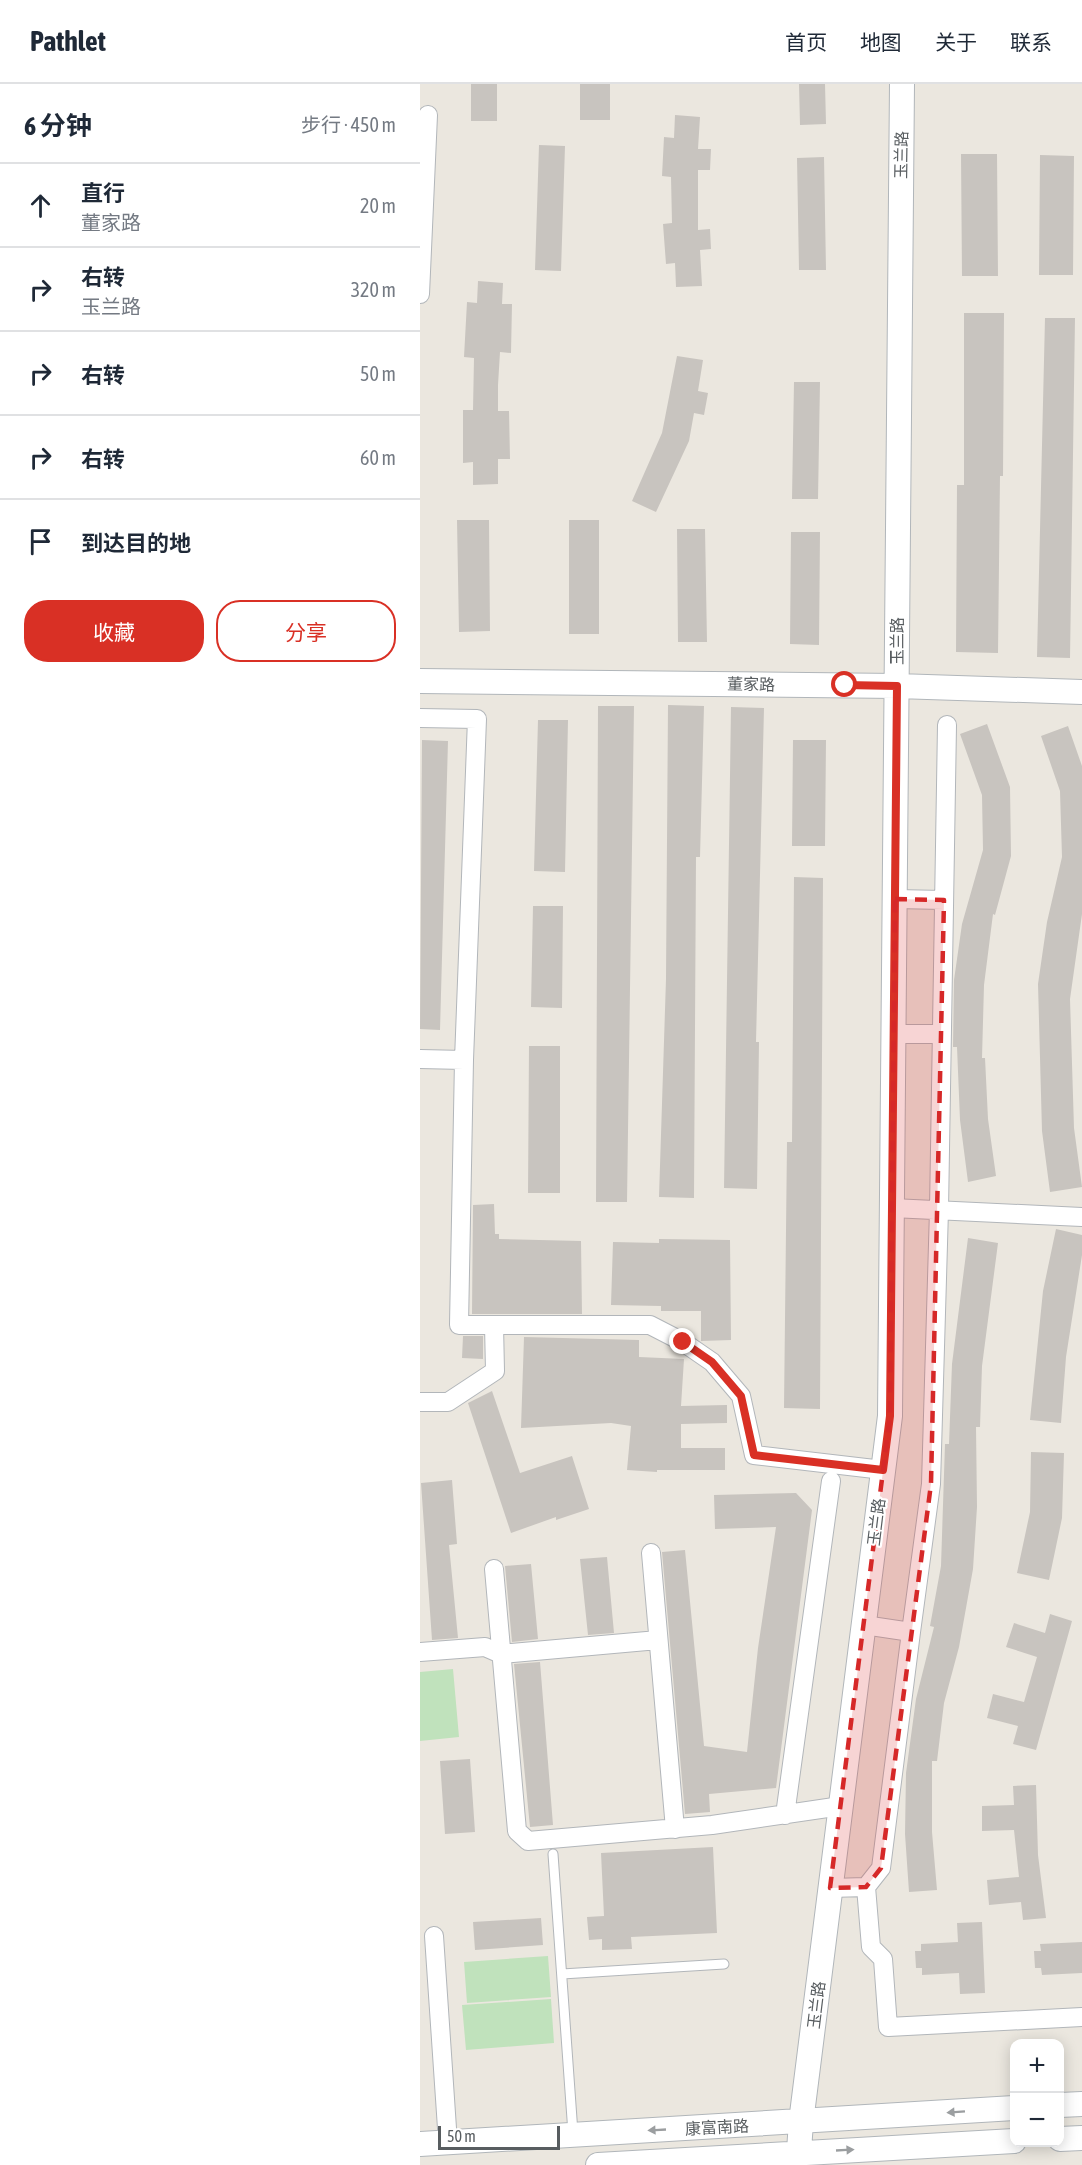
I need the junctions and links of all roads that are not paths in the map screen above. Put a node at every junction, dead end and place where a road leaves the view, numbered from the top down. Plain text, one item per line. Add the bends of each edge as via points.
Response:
1 (902, 84) edge
2 (428, 115) dead end
3 (420, 294) edge
4 (420, 681) edge
5 (897, 686) junction
6 (1082, 692) edge
7 (420, 718) edge
8 (947, 725) dead end
9 (895, 899) junction
10 (944, 900) junction
11 (894, 1034) junction
12 (942, 1034) junction
13 (420, 1059) edge
14 (464, 1060) junction
15 (892, 1208) junction
16 (939, 1210) junction
17 (1082, 1217) edge
18 (494, 1325) junction
19 (420, 1402) edge
20 (883, 1470) junction
21 (831, 1481) dead end
22 (651, 1553) dead end
23 (494, 1569) dead end
24 (864, 1625) junction
25 (911, 1632) junction
26 (658, 1640) junction
27 (420, 1652) edge
28 (501, 1654) junction
29 (841, 1806) junction
30 (785, 1815) junction
31 (675, 1829) junction
32 (553, 1854) dead end
33 (866, 1887) junction
34 (830, 1888) junction
35 (434, 1936) dead end
36 (724, 1964) dead end
37 (562, 1974) junction
38 (1082, 2017) edge
39 (1082, 2104) edge
40 (1064, 2105) edge
41 (1010, 2108) edge
42 (801, 2122) junction
43 (573, 2135) junction
44 (1082, 2138) edge
45 (1064, 2139) edge
46 (1010, 2141) edge
47 (448, 2143) junction
48 (420, 2144) edge
49 (798, 2159) edge
50 (598, 2165) edge

1 - 5 street, 玉兰路
2 - 3 street
4 - 5 street, 董家路
5 - 6 street, 董家路
5 - 9 street, 玉兰路
7 - 14 street via 477,719
8 - 10 street
9 - 10 street
9 - 11 street, 玉兰路
10 - 12 street
11 - 12 street
11 - 15 street, 玉兰路
12 - 16 street
13 - 14 street
14 - 18 street via 459,1325
15 - 16 street
15 - 20 street, 玉兰路 via 890,1416
16 - 17 street
16 - 25 street via 932,1484
18 - 19 street via 495,1371 448,1402
18 - 20 street via 650,1325 712,1362 741,1396 754,1455
20 - 24 street, 玉兰路
21 - 30 street
22 - 26 street
23 - 28 street
24 - 25 street
24 - 29 street, 玉兰路
25 - 33 street via 881,1868
26 - 28 street
26 - 31 street
27 - 28 street via 485,1647
28 - 31 street via 517,1832 528,1841
29 - 30 street
29 - 34 street, 玉兰路
30 - 31 street
32 - 37 lane
33 - 34 street
33 - 38 street via 871,1947 883,1959 888,2027
34 - 42 street, 玉兰路
35 - 47 street
36 - 37 lane
37 - 43 lane
39 - 40 street
41 -> 42 street, 康富南路
42 -> 43 street, 康富南路
42 - 49 street, 玉兰路
43 - 47 street, 康富南路
44 - 45 street
49 -> 46 street, 康富南路
47 - 48 street, 康富南路
49 - 50 street, 康富南路

